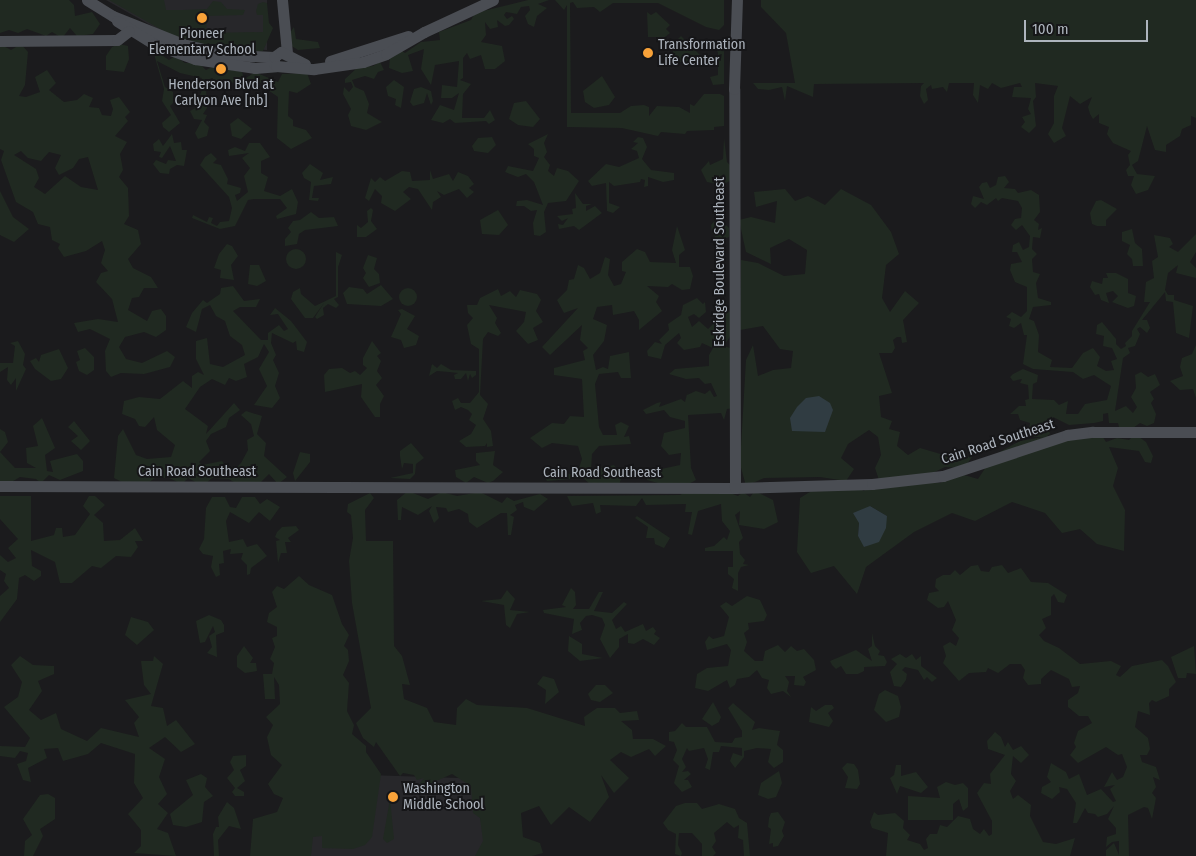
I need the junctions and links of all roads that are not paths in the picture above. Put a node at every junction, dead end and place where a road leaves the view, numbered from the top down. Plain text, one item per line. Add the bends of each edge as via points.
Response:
1 (87, 0) edge
2 (493, 0) edge
3 (729, 0) edge
4 (737, 0) edge
5 (282, 4) edge
6 (113, 16) junction
7 (129, 30) junction
8 (734, 35) junction
9 (0, 41) edge
10 (282, 59) junction
11 (1196, 432) edge
12 (0, 486) edge
13 (735, 488) junction

1 - 6 street
2 - 10 street via 363,62 328,68
3 - 8 street, Eskridge Boulevard Southeast
4 - 8 street, Eskridge Boulevard Southeast
5 - 10 street
6 - 7 street
6 - 10 street via 213,52
7 - 9 street via 117,40
7 - 10 street via 170,51 206,62 261,68
8 - 13 street, Eskridge Boulevard Southeast
11 - 13 street, Cain Road Southeast via 1067,435 968,469 915,480
12 - 13 street, Cain Road Southeast

